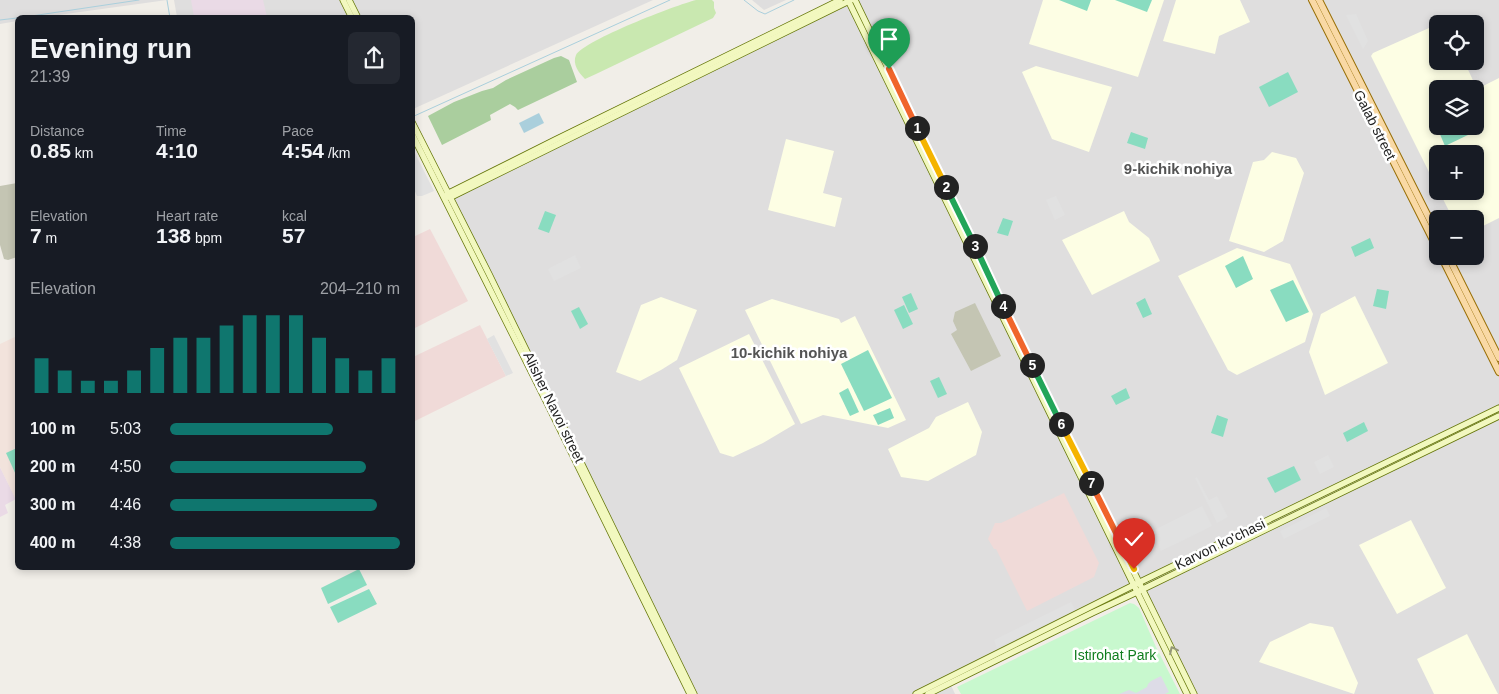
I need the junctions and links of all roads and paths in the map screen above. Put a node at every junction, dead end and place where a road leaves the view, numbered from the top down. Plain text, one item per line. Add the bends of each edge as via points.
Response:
1 (343, 0) edge
2 (349, 0) edge
3 (840, 0) edge
4 (851, 0) edge
5 (1312, 0) edge
6 (1319, 0) edge
7 (350, 15) edge
8 (356, 15) edge
9 (415, 127) edge
10 (415, 139) edge
11 (443, 181) junction
12 (462, 189) junction
13 (448, 195) junction
14 (458, 212) junction
15 (1429, 218) edge
16 (1429, 232) edge
17 (1446, 265) edge
18 (1452, 265) edge
19 (1499, 358) edge
20 (1499, 372) edge
21 (536, 375) junction
22 (1499, 408) edge
23 (1499, 416) edge
24 (590, 484) junction
25 (1137, 584) junction
26 (1144, 589) junction
27 (1137, 592) junction
28 (690, 694) edge
29 (694, 694) edge
30 (916, 694) edge
31 (928, 694) edge
32 (1187, 694) edge
33 (1194, 694) edge

1 - 7 main road
2 - 8 main road
3 - 12 main road
4 - 12 main road
4 - 25 main road
5 - 16 main road, Galab street
6 - 15 main road
9 - 11 main road, Alisher Navoi street
10 - 13 main road, Alisher Navoi street
11 - 12 main road
11 - 13 main road, Alisher Navoi street
12 - 13 main road
12 - 14 main road via 456,202
13 - 14 main road, Alisher Navoi street
13 - 21 main road, Alisher Navoi street
14 - 21 main road, Alisher Navoi street
17 - 20 main road
18 - 19 main road
21 - 24 main road, Alisher Navoi street
22 - 25 main road, Karvon ko'chasi
23 - 26 main road
24 - 28 main road, Alisher Navoi street
24 - 29 main road, Alisher Navoi street
25 - 26 main road
25 - 27 main road
25 - 30 main road, Karvon ko'chasi
26 - 27 main road
33 -> 26 main road
27 - 31 main road
27 - 32 main road

